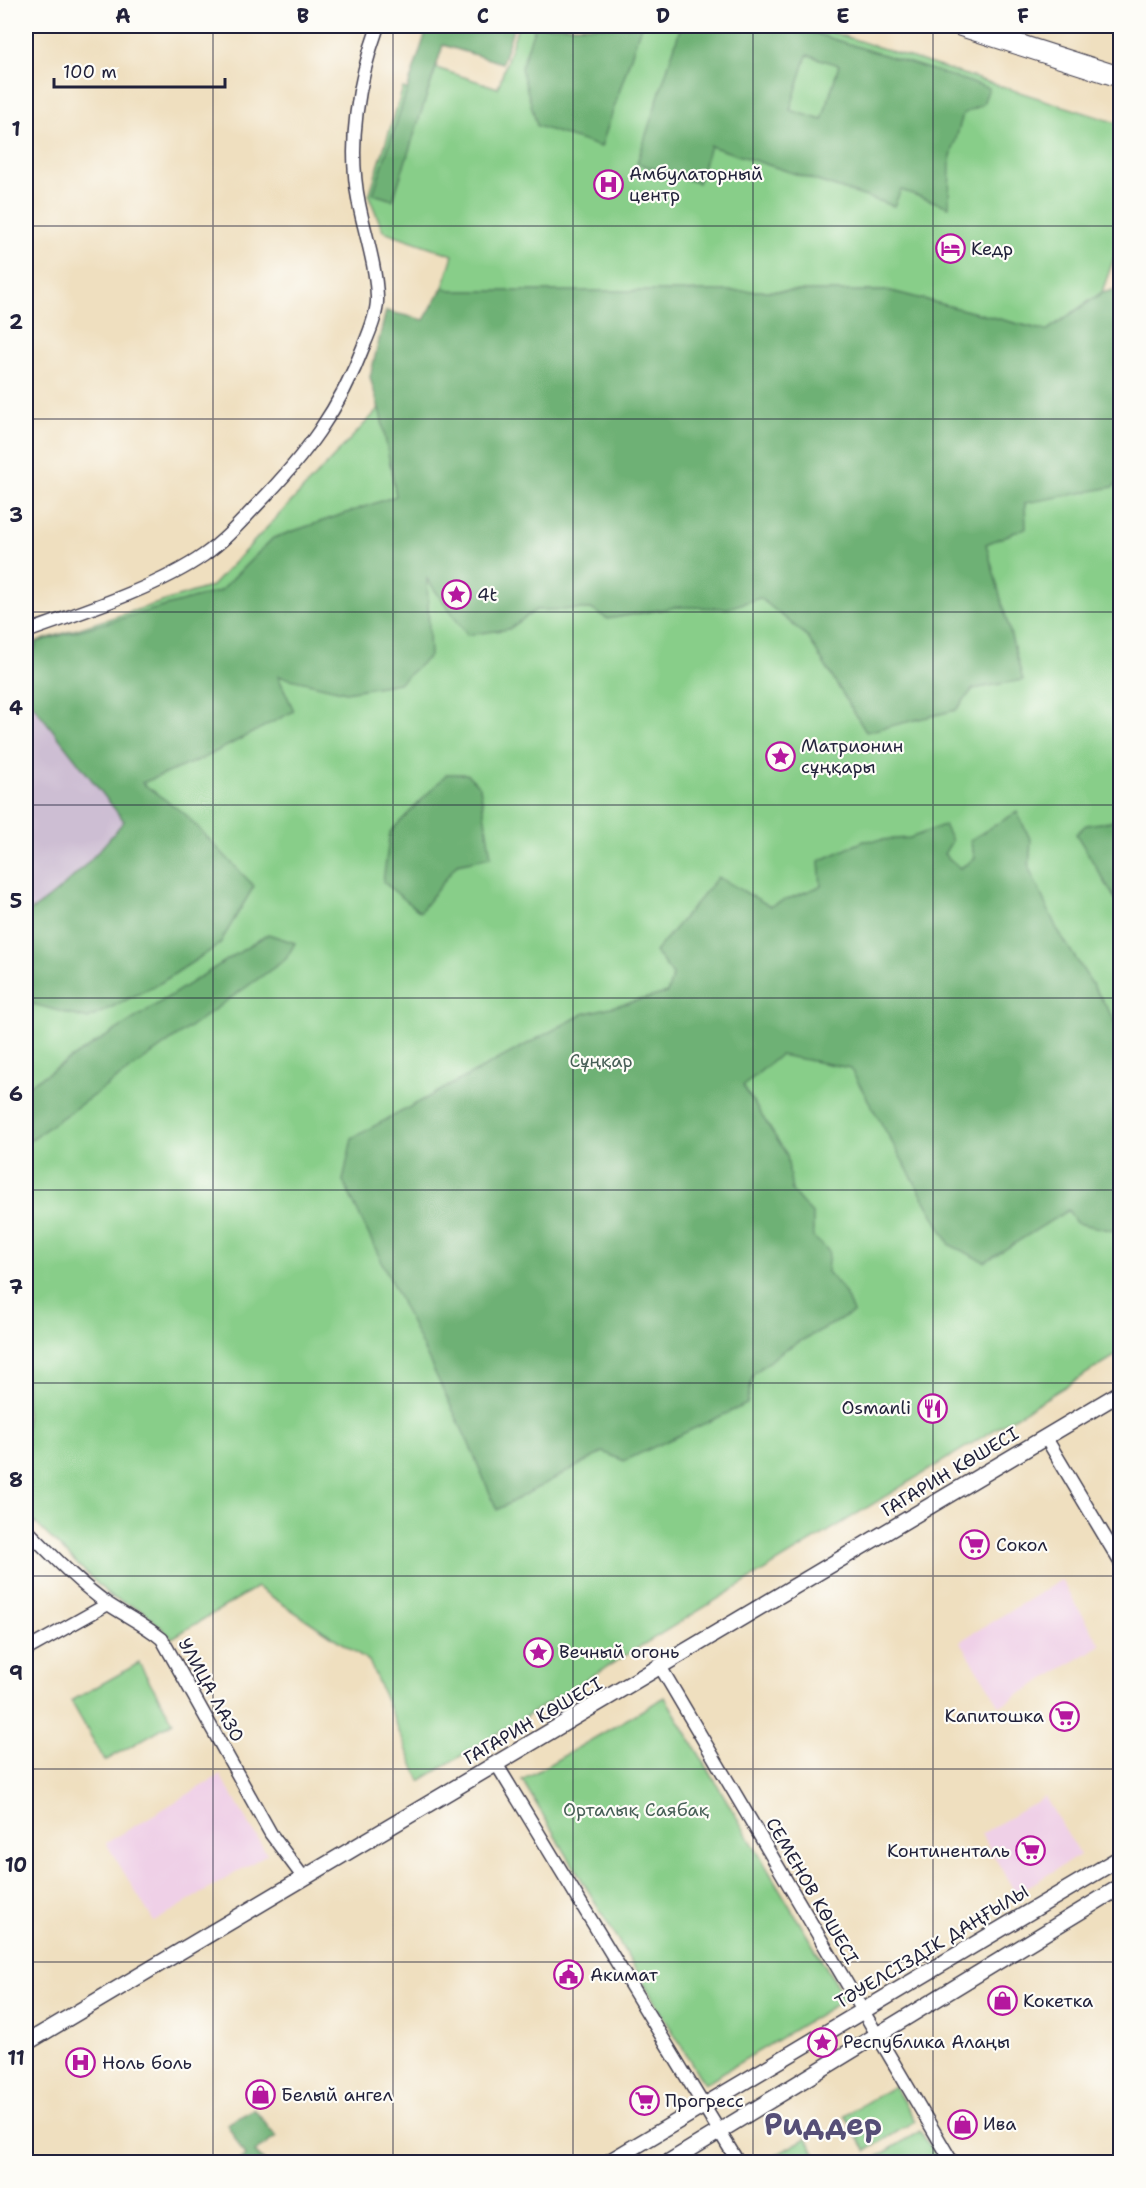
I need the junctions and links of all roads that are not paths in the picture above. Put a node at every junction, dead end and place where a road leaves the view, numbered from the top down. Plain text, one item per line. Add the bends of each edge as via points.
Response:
1 (378, 26) edge
2 (961, 26) edge
3 (1120, 77) edge
4 (26, 632) edge
5 (1120, 1393) edge
6 (1046, 1438) junction
7 (26, 1529) edge
8 (1120, 1562) edge
9 (108, 1604) junction
10 (26, 1650) edge
11 (661, 1668) junction
12 (498, 1765) junction
13 (1120, 1858) edge
14 (303, 1877) junction
15 (1120, 1887) edge
16 (861, 2012) junction
17 (876, 2036) junction
18 (26, 2043) edge
19 (704, 2106) junction
20 (719, 2132) junction
21 (609, 2163) edge
22 (669, 2163) edge
23 (738, 2163) edge
24 (952, 2163) edge

1 - 4 street via 358,102 354,145 358,201 376,278 377,300 369,333 340,402 297,463 232,532 204,555 127,593
2 - 3 main road
5 - 6 street, ГАГАРИН КӨШЕСІ
6 - 8 street
6 - 11 street, ГАГАРИН КӨШЕСІ
7 - 9 street, УЛИЦА ЛАЗО
9 - 10 street
9 - 14 street, УЛИЦА ЛАЗО via 162,1639 271,1834
11 - 12 street, ГАГАРИН КӨШЕСІ
11 - 16 street, СЕМЕНОВ КӨШЕСІ
12 - 14 street, ГАГАРИН КӨШЕСІ
12 - 19 street
13 - 16 street, ТӘУЕЛСІЗДІК ДАҢҒЫЛЫ
14 - 18 street, ГАГАРИН КӨШЕСІ
15 - 17 street
16 - 17 street, СЕМЕНОВ КӨШЕСІ
16 - 19 street, ТӘУЕЛСІЗДІК ДАҢҒЫЛЫ
17 - 20 street
17 - 24 street, СЕМЕНОВ КӨШЕСІ
19 - 20 street
19 - 21 street, ТӘУЕЛСІЗДІК ДАҢҒЫЛЫ
20 - 22 street
20 - 23 street

